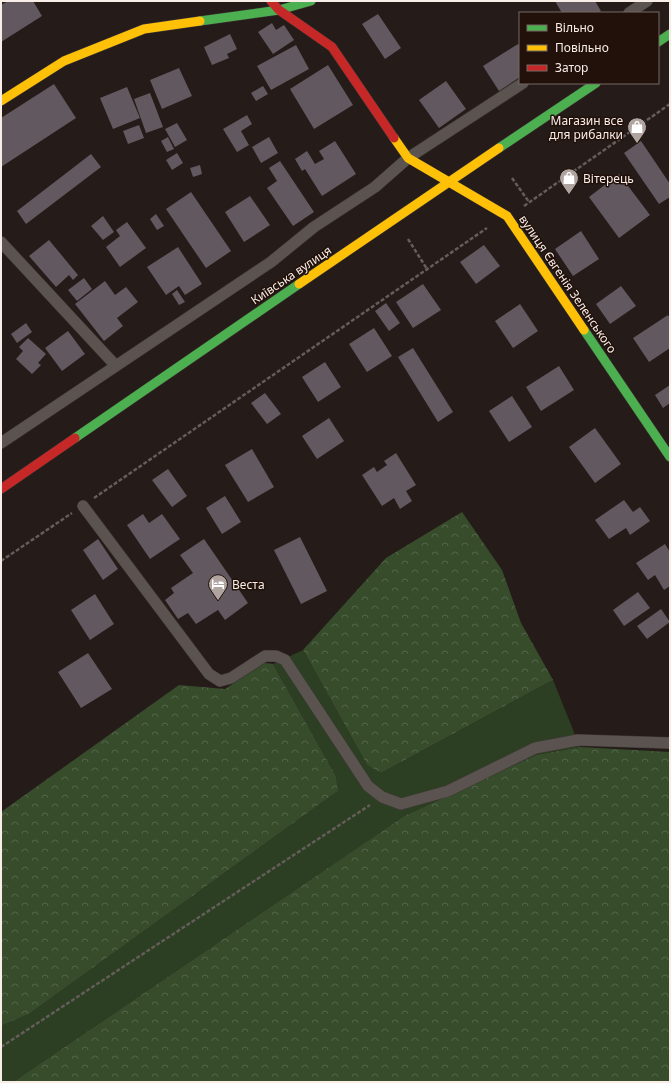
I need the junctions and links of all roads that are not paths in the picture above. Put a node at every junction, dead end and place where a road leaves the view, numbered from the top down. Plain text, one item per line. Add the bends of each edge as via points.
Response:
1 (271, 1) edge
2 (311, 1) edge
3 (647, 1) edge
4 (279, 10) junction
5 (630, 12) edge
6 (670, 34) edge
7 (659, 41) edge
8 (521, 84) edge
9 (595, 84) edge
10 (1, 101) edge
11 (408, 158) junction
12 (448, 182) junction
13 (1, 242) edge
14 (116, 366) junction
15 (1, 443) edge
16 (670, 457) edge
17 (1, 489) edge
18 (83, 506) road end
19 (670, 743) edge

1 - 4 street, вулиця Євгенія Зеленського
2 - 4 street
3 - 5 lane
4 - 10 street via 144,29 64,61
4 - 11 street, вулиця Євгенія Зеленського via 332,47
6 - 7 street
8 - 11 lane
9 - 12 street, Київська вулиця
11 - 12 street, вулиця Євгенія Зеленського
11 - 14 lane via 375,187 314,227 271,262
12 - 16 street, вулиця Євгенія Зеленського via 507,216
12 - 17 street, Київська вулиця
13 - 14 lane
14 - 15 lane
18 - 19 lane via 209,674 220,681 231,678 265,656 276,656 285,660 368,786 382,797 400,804 448,791 535,748 578,740

